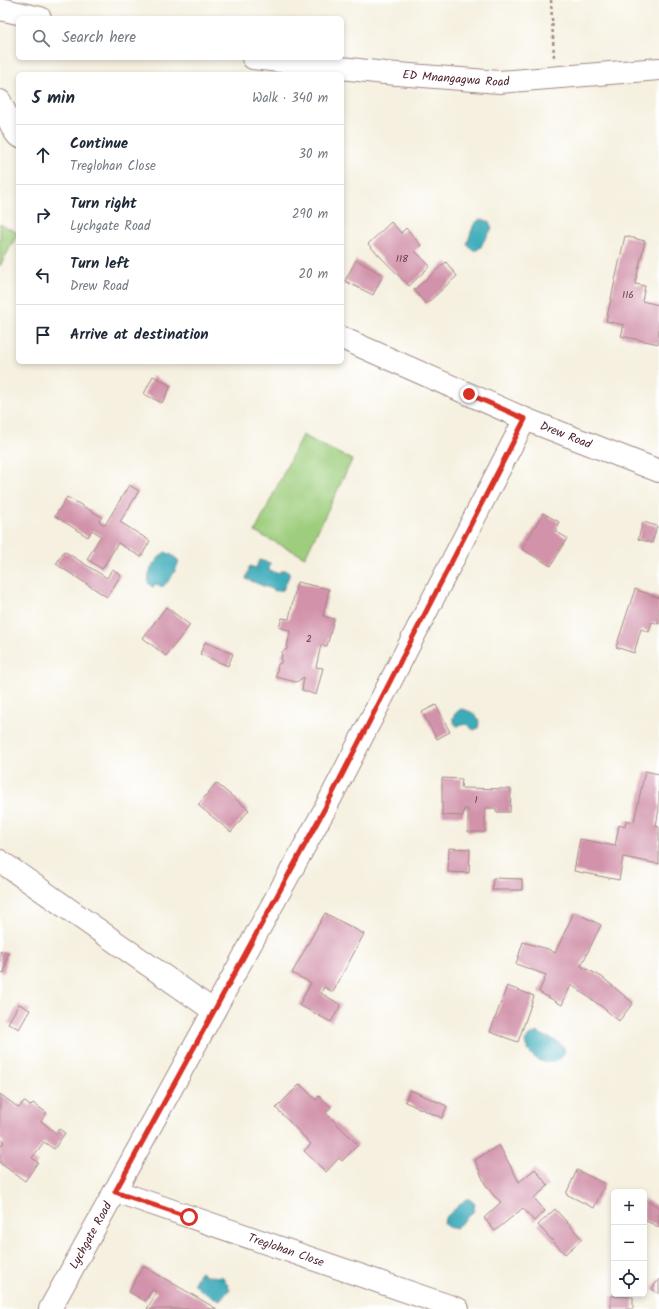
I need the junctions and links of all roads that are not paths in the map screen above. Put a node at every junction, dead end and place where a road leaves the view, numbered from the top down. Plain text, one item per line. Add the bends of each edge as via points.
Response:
1 (0, 9) edge
2 (31, 16) edge
3 (270, 60) edge
4 (659, 69) edge
5 (0, 101) edge
6 (16, 134) edge
7 (344, 339) edge
8 (525, 419) junction
9 (659, 471) edge
10 (0, 861) edge
11 (214, 1011) junction
12 (115, 1192) junction
13 (50, 1309) edge
14 (458, 1309) edge

1 - 2 main road
3 - 4 main road, ED Mnangagwa Road via 499,82
5 - 6 main road
7 - 8 main road, Drew Road
8 - 9 main road, Drew Road
8 - 11 main road, Lychgate Road via 325,808
10 - 11 main road
11 - 12 main road, Lychgate Road
12 - 13 main road, Lychgate Road
12 - 14 main road, Treglohan Close

